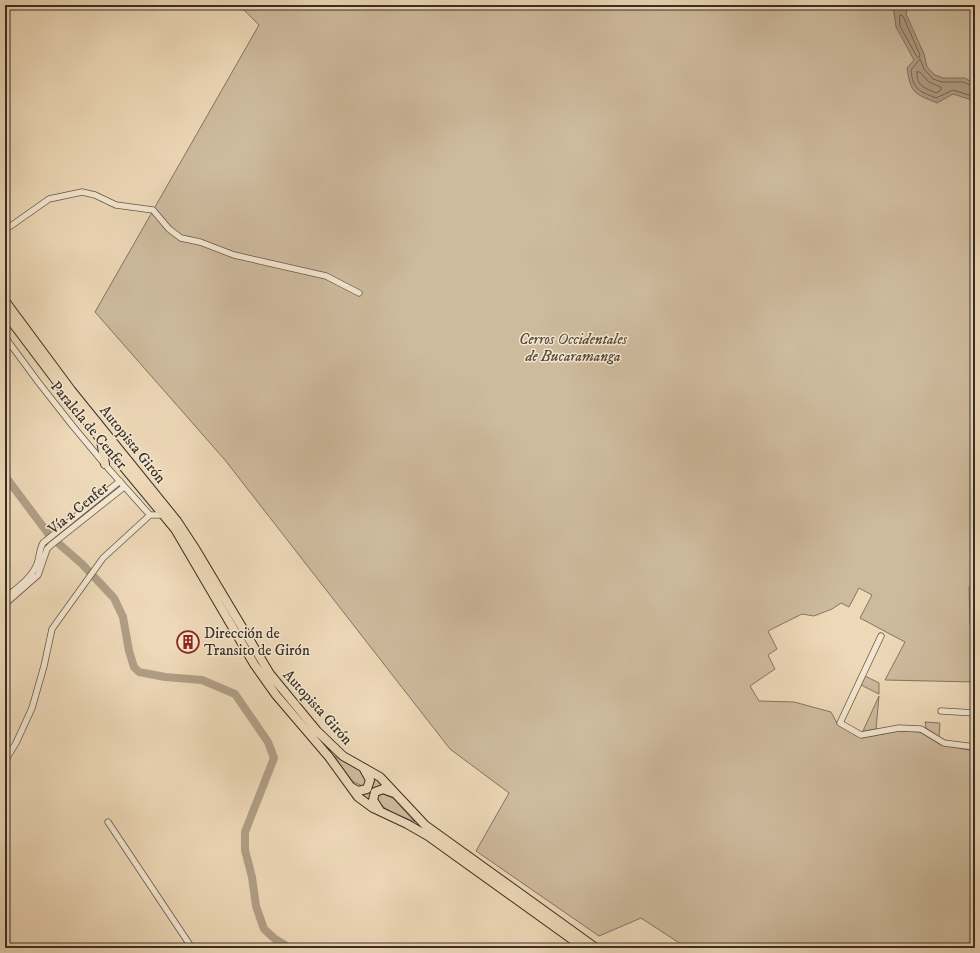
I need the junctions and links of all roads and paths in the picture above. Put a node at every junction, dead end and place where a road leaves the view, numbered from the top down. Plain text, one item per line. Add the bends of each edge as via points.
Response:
1 (5, 230) edge
2 (359, 293) dead end
3 (5, 301) edge
4 (5, 313) edge
5 (5, 337) edge
6 (101, 440) junction
7 (105, 464) junction
8 (120, 481) junction
9 (124, 487) junction
10 (150, 515) junction
11 (163, 515) junction
12 (5, 598) edge
13 (5, 604) edge
14 (881, 636) dead end
15 (941, 711) dead end
16 (975, 712) edge
17 (975, 747) edge
18 (5, 761) edge
19 (363, 768) junction
20 (350, 787) junction
21 (397, 794) junction
22 (382, 813) junction
23 (108, 822) dead end
24 (192, 948) edge
25 (584, 948) edge
26 (596, 948) edge

1 - 2 street via 49,199 64,194 85,192 116,205 153,210 169,229 181,238 234,255 326,276
3 - 19 highway, Autopista Girón via 72,390 177,521 284,694 331,747
4 - 6 highway, Autopista Girón
5 - 7 street, Paralela de Cenfer via 34,378
6 - 7 highway
6 - 11 highway, Autopista Girón
7 - 8 street, Paralela de Cenfer
8 - 9 street, Paralela de Cenfer
8 - 12 street, Vía a Cenfer via 47,539 40,548 37,565 32,574
9 - 10 street, Paralela de Cenfer
9 - 13 street, Vía a Cenfer via 51,545 47,549 38,575
10 - 11 street
10 - 18 street via 103,558 52,629 32,708
11 - 20 highway, Autopista Girón via 175,530 254,664
14 - 17 street via 840,723 861,735 899,728 921,729 944,743
15 - 16 street
19 - 20 highway via 370,778 369,786 362,792
19 - 21 highway, Autopista Girón via 380,777
20 - 22 highway, Autopista Girón via 364,803
21 - 22 highway via 383,789 375,792 373,800
21 - 26 highway, Autopista Girón via 412,813 426,825
22 - 25 highway, Autopista Girón via 428,836
23 - 24 street

